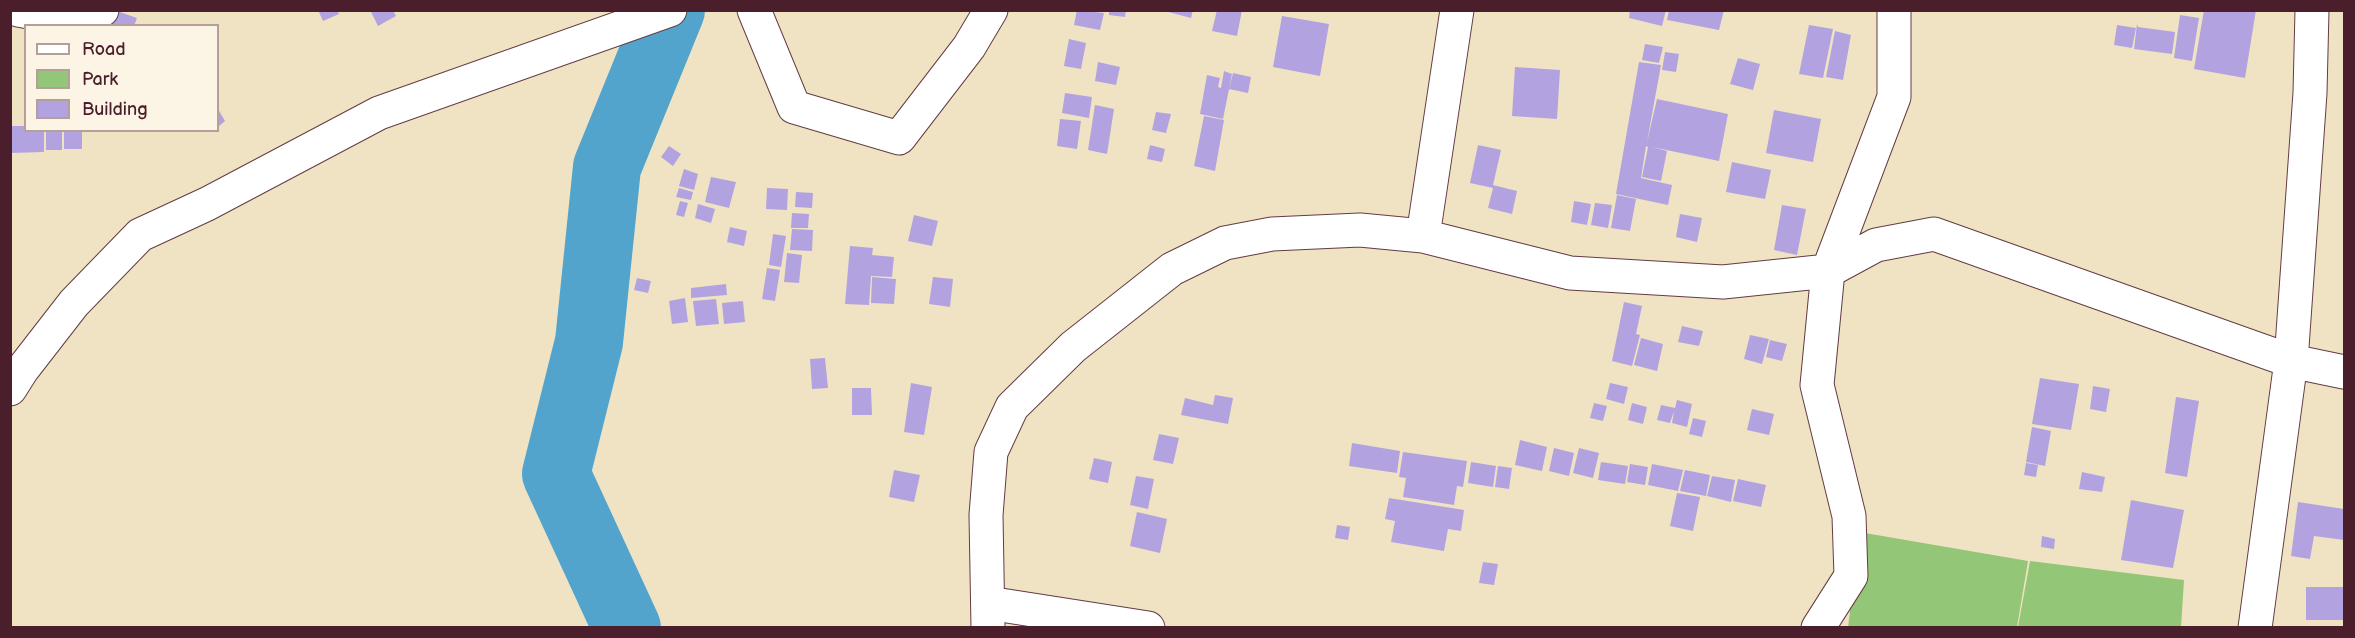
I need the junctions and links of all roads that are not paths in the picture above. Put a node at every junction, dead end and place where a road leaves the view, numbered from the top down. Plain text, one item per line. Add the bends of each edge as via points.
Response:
1 (18, 10) edge
2 (102, 10) edge
3 (669, 10) edge
4 (754, 10) edge
5 (991, 10) edge
6 (1456, 10) edge
7 (1894, 10) edge
8 (2312, 10) edge
9 (1423, 236) junction
10 (1828, 271) junction
11 (2291, 361) junction
12 (2344, 372) edge
13 (10, 389) edge
14 (988, 615) edge
15 (1148, 627) edge
16 (1818, 627) edge
17 (2255, 627) edge

1 - 2 street via 73,20
3 - 13 street via 379,113 140,235 74,303
4 - 5 street via 794,107 899,138 969,46
6 - 9 street
7 - 10 street via 1894,97
8 - 11 street
9 - 10 street via 1570,273 1723,282
9 - 14 street via 1360,230 1272,234 1225,243 1172,269 1072,347 1012,406 991,452 986,515
10 - 11 street via 1876,244 1934,234
10 - 16 street via 1817,385 1849,516 1851,576
11 - 12 street
11 - 17 street
14 - 15 street

